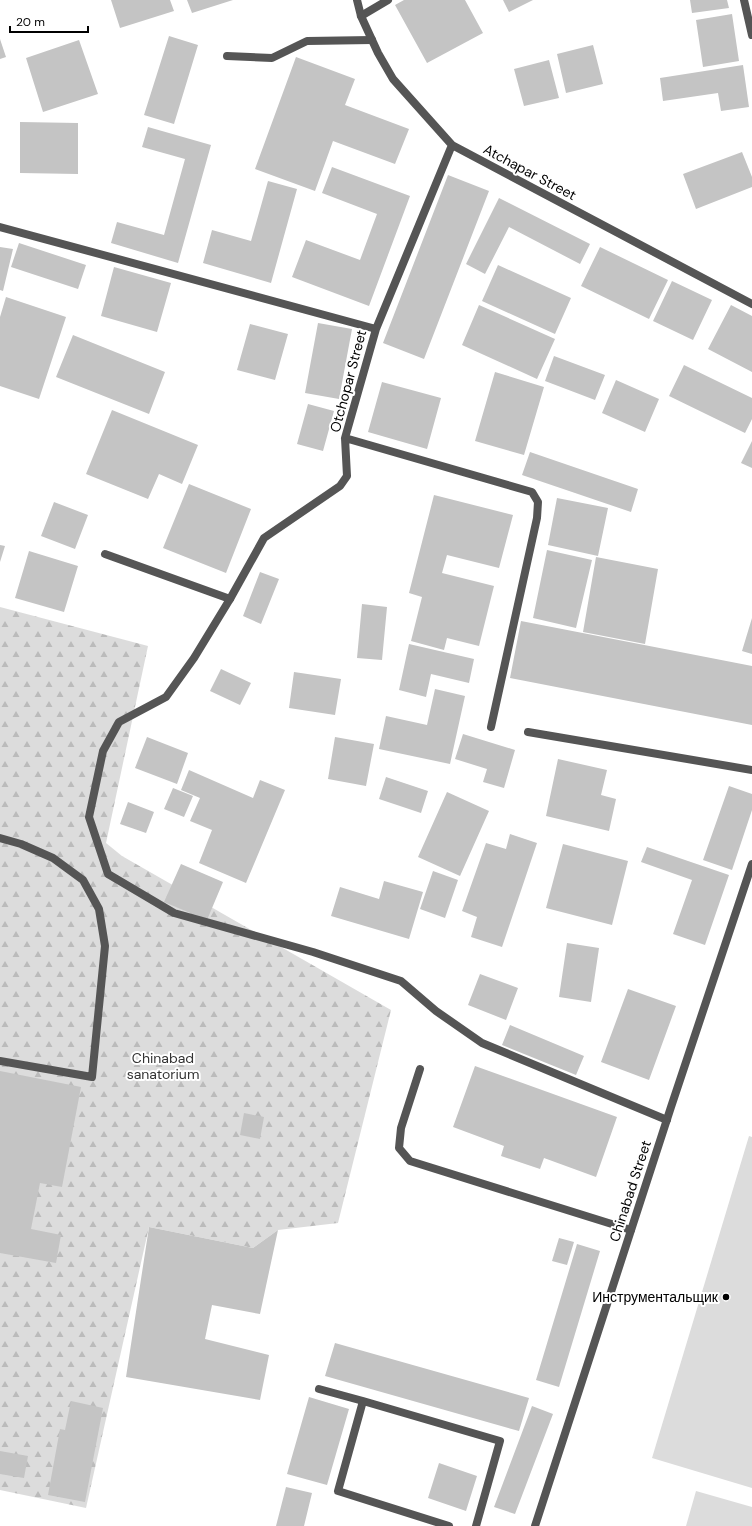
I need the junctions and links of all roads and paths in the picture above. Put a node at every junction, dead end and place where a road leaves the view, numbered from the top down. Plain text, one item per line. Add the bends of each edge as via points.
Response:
1 (357, 0) edge
2 (388, 0) edge
3 (744, 0) edge
4 (361, 16) junction
5 (752, 35) edge
6 (372, 40) junction
7 (227, 56) dead end
8 (452, 145) junction
9 (0, 227) edge
10 (752, 304) edge
11 (376, 329) junction
12 (345, 438) junction
13 (105, 554) dead end
14 (230, 599) junction
15 (491, 727) dead end
16 (528, 732) dead end
17 (752, 770) edge
18 (0, 838) edge
19 (752, 864) edge
20 (0, 1061) edge
21 (420, 1069) dead end
22 (667, 1120) junction
23 (631, 1230) junction
24 (319, 1389) dead end
25 (363, 1401) junction
26 (449, 1526) edge
27 (476, 1526) edge
28 (535, 1526) edge

1 - 4 street, Atchapar Street
2 - 4 street
3 - 5 street
4 - 6 street, Atchapar Street
6 - 7 street via 307,41 272,58
6 - 8 street, Atchapar Street via 393,79
8 - 10 street, Atchapar Street
8 - 11 street, Otchopar Street
9 - 11 street
11 - 12 street, Otchopar Street
12 - 14 street, Otchopar Street via 347,476 340,486 264,538
12 - 15 street via 532,492 538,502 537,518
13 - 14 street
14 - 22 street, Otchopar Street via 194,658 166,697 119,722 103,750 89,817 108,874 174,913 313,952 400,981 436,1011 482,1043
16 - 17 street
18 - 20 street via 53,858 83,880 99,909 105,946 92,1077
19 - 22 street, Chinabad Street
21 - 23 street via 401,1128 399,1148 410,1161
22 - 23 street, Chinabad Street
23 - 28 street, Chinabad Street
24 - 25 street
25 - 26 street via 338,1491
25 - 27 street via 500,1441

